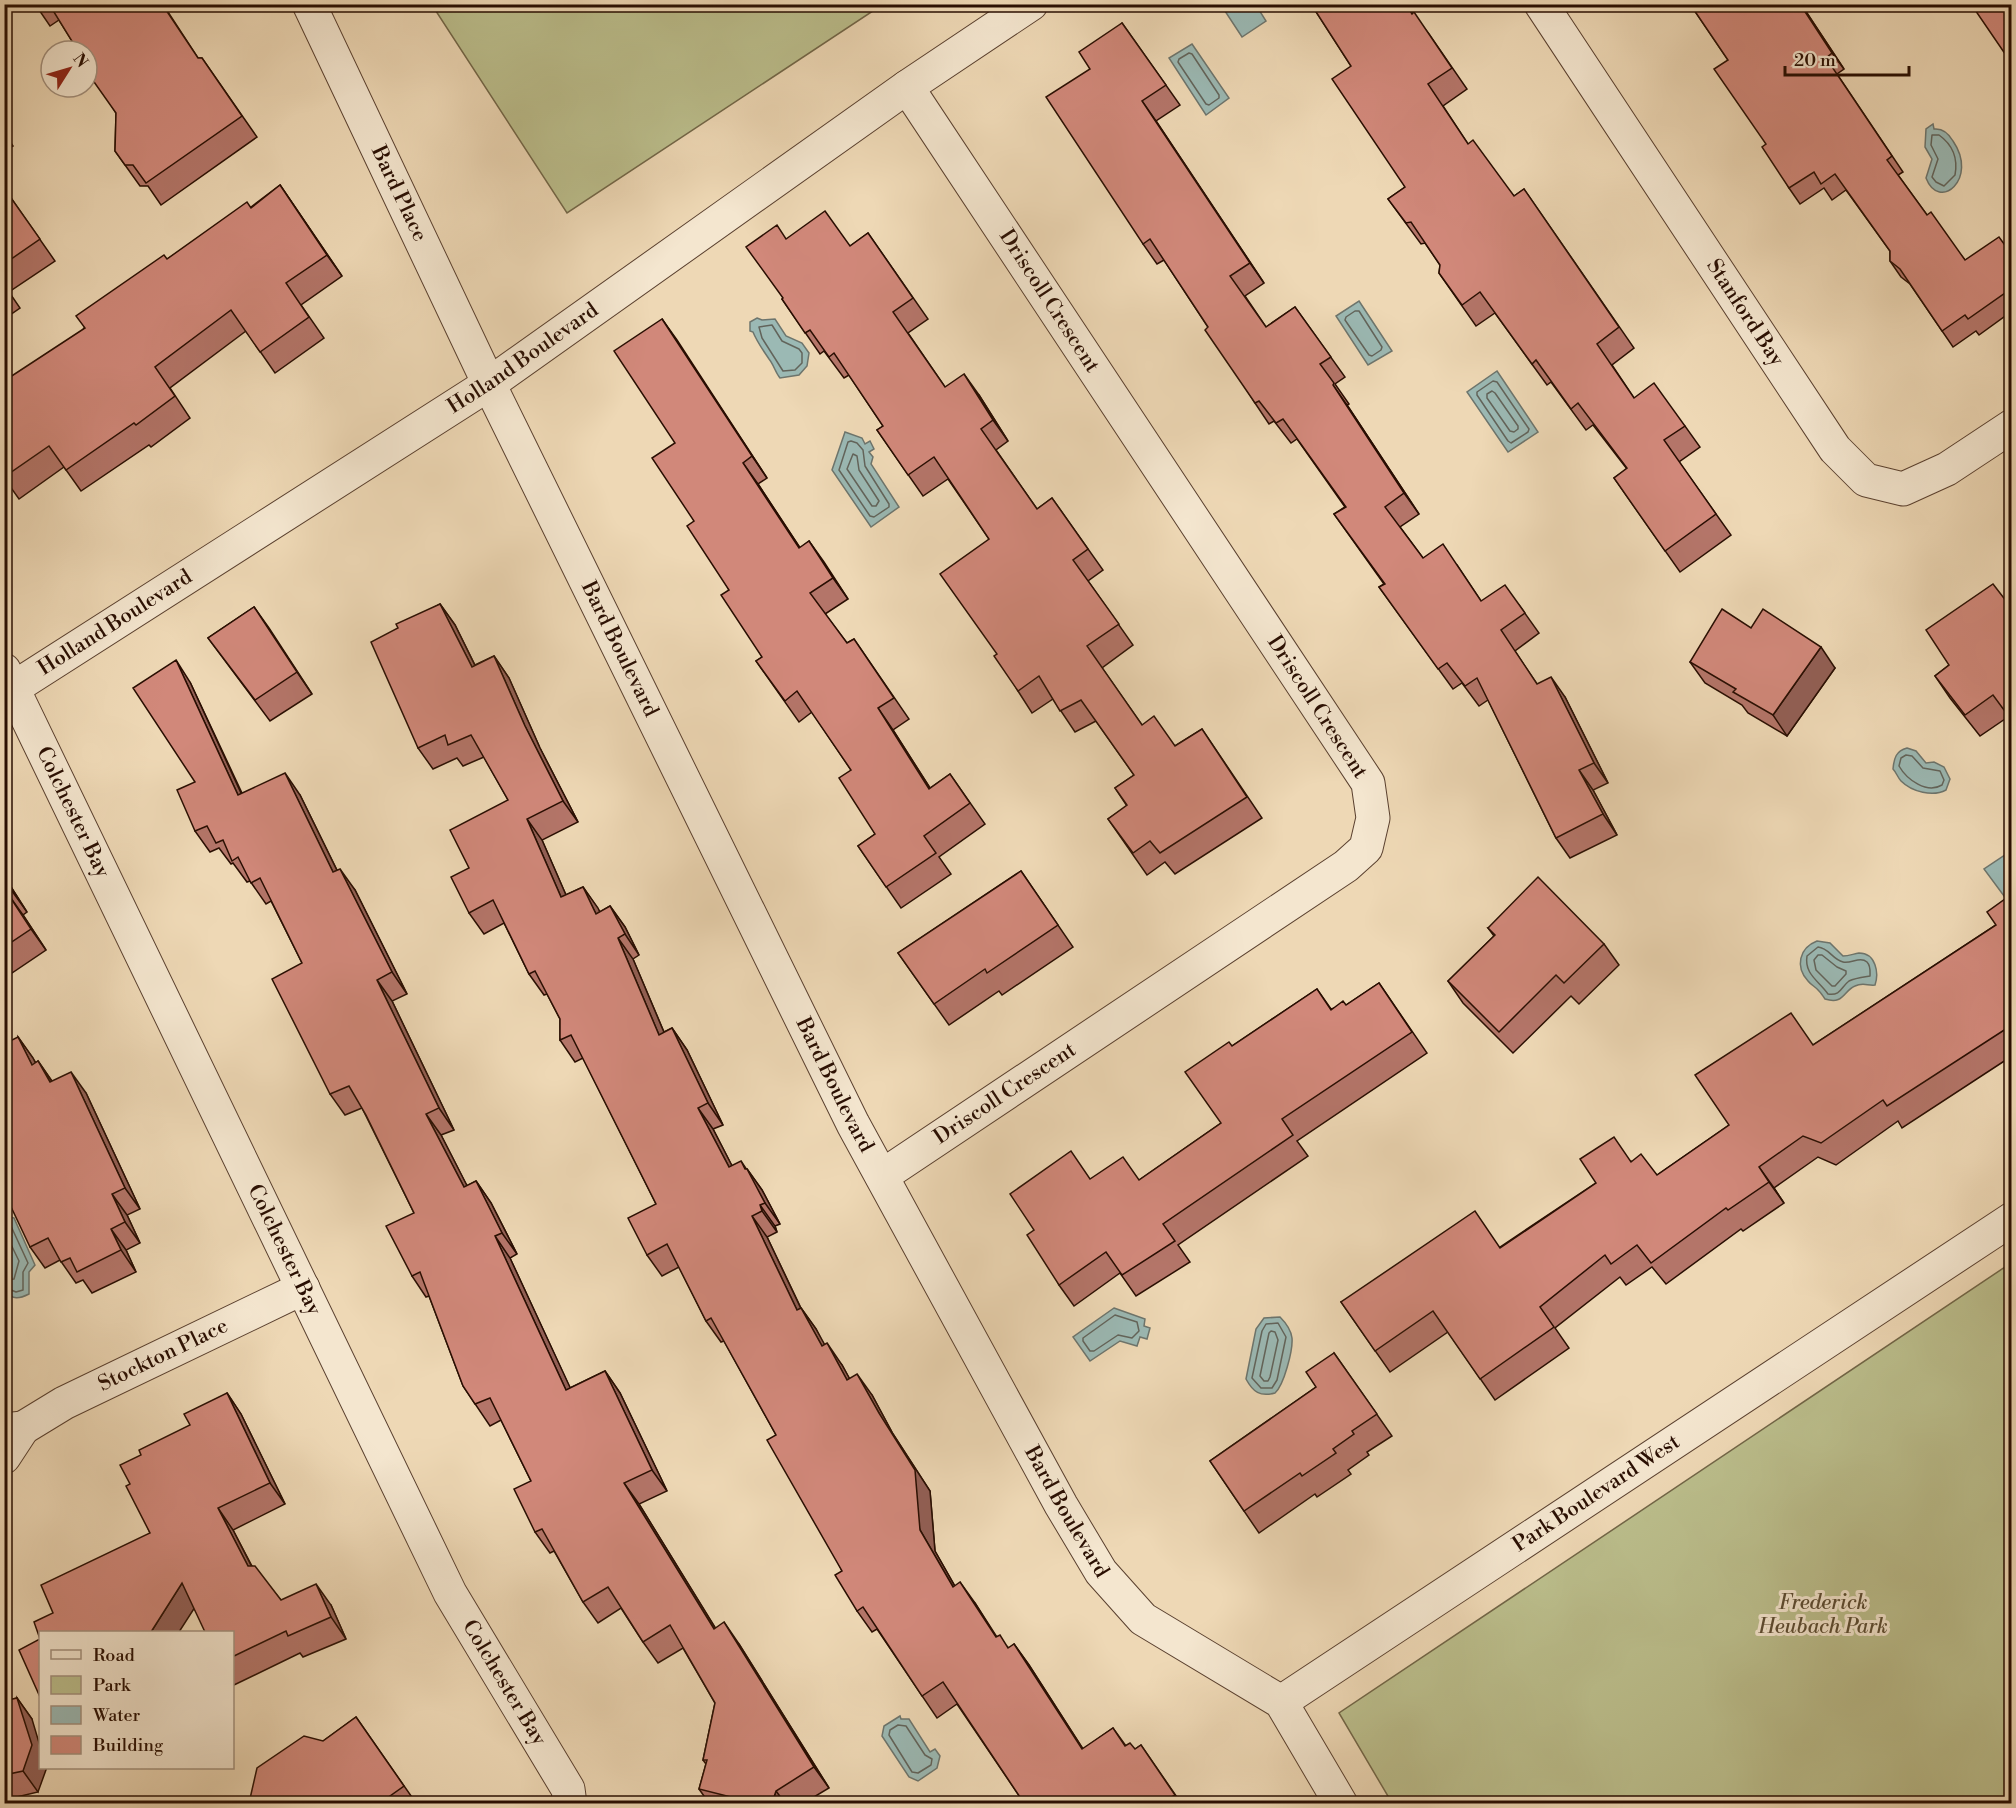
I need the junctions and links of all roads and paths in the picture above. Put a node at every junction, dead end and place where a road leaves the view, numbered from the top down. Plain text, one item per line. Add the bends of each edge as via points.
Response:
1 (309, 4) edge
2 (1030, 4) edge
3 (1541, 4) edge
4 (907, 87) junction
5 (489, 384) junction
6 (2012, 426) edge
7 (7, 684) edge
8 (882, 1176) junction
9 (2012, 1219) edge
10 (303, 1288) junction
11 (14, 1429) edge
12 (4, 1457) edge
13 (1281, 1702) junction
14 (570, 1803) edge
15 (1341, 1803) edge

1 - 5 street, Bard Place
2 - 4 street, Holland Boulevard
3 - 6 street, Stanford Bay via 1835,448 1866,480 1904,489 1947,469
4 - 5 street, Holland Boulevard
4 - 8 street, Driscoll Crescent via 1368,783 1373,818 1366,848 1346,866
5 - 7 street, Holland Boulevard
5 - 8 street, Bard Boulevard
7 - 10 street, Colchester Bay
8 - 13 street, Bard Boulevard via 1101,1572 1143,1619
9 - 13 street, Park Boulevard West
10 - 11 street, Stockton Place
10 - 14 street, Colchester Bay via 450,1593 568,1789
11 - 12 street, Stockton Place
13 - 15 street

